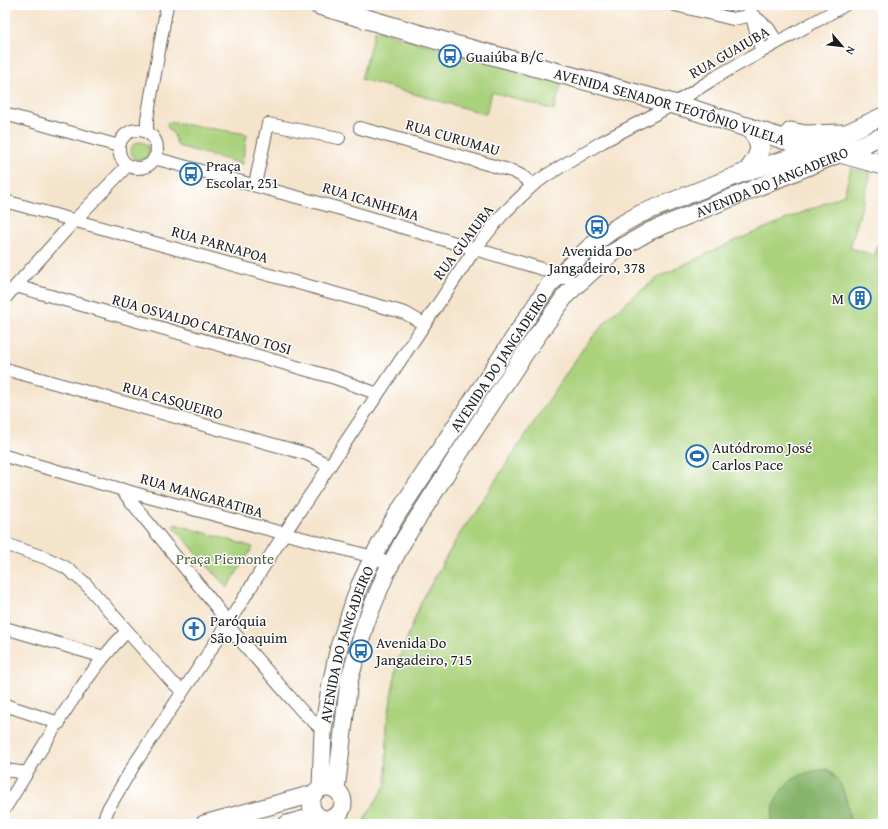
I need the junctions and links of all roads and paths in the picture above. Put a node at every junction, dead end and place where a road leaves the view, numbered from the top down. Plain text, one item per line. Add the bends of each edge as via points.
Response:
1 (167, 5) edge
2 (319, 5) edge
3 (675, 5) edge
4 (845, 5) edge
5 (750, 10) edge
6 (778, 42) junction
7 (762, 51) junction
8 (674, 104) junction
9 (5, 114) edge
10 (883, 116) edge
11 (748, 127) junction
12 (360, 128) dead end
13 (141, 131) junction
14 (843, 134) junction
15 (883, 136) edge
16 (339, 138) dead end
17 (119, 146) junction
18 (815, 148) junction
19 (840, 153) junction
20 (154, 158) junction
21 (123, 165) junction
22 (883, 165) edge
23 (748, 171) junction
24 (256, 184) junction
25 (533, 185) junction
26 (5, 201) edge
27 (75, 220) junction
28 (475, 249) junction
29 (559, 274) junction
30 (576, 284) junction
31 (16, 286) junction
32 (5, 298) edge
33 (424, 324) junction
34 (5, 369) edge
35 (378, 394) junction
36 (5, 456) edge
37 (330, 466) junction
38 (120, 488) junction
39 (284, 534) junction
40 (5, 544) edge
41 (373, 557) junction
42 (390, 564) junction
43 (227, 625) junction
44 (5, 628) edge
45 (127, 631) junction
46 (104, 657) junction
47 (183, 691) junction
48 (5, 705) edge
49 (59, 723) junction
50 (323, 730) junction
51 (5, 770) edge
52 (27, 773) junction
53 (319, 792) junction
54 (5, 808) edge
55 (320, 821) edge
56 (102, 824) edge
57 (204, 824) edge

1 - 13 street via 147,119
2 - 8 main road, AVENIDA SENADOR TEOTÔNIO VILELA
3 - 5 street via 733,19
4 - 6 street, RUA GUAIUBA
5 - 6 street
5 - 7 street
6 - 7 street, RUA GUAIUBA
7 - 8 street, RUA GUAIUBA
8 - 11 main road, AVENIDA SENADOR TEOTÔNIO VILELA
8 - 25 street, RUA GUAIUBA via 602,142
9 - 17 street
10 - 14 street, AVENIDA DO JANGADEIRO
11 - 14 main road via 764,126 805,135
11 - 18 main road, AVENIDA SENADOR TEOTÔNIO VILELA via 769,136
11 - 23 main road via 755,134 760,151 758,159
12 - 25 street, RUA CURUMAU via 512,171
13 - 17 street via 125,136
13 - 20 street via 152,136 156,147
14 - 18 street, AVENIDA DO JANGADEIRO
15 - 19 street, AVENIDA DO JANGADEIRO
16 - 24 street via 268,124
17 - 21 street
18 - 19 main road, AVENIDA SENADOR TEOTÔNIO VILELA
18 - 23 street, AVENIDA DO JANGADEIRO
19 - 22 main road, AVENIDA SENADOR TEOTÔNIO VILELA
19 - 30 street, AVENIDA DO JANGADEIRO via 650,231 612,253
20 - 21 street via 142,167
20 - 24 street, RUA ICANHEMA
21 - 27 street
23 - 29 street, AVENIDA DO JANGADEIRO via 640,214 591,246
24 - 28 street, RUA ICANHEMA
25 - 28 street, RUA GUAIUBA via 502,215
26 - 27 street, RUA PARNAPOA
27 - 31 street
27 - 33 street, RUA PARNAPOA via 405,313
28 - 29 street, RUA ICANHEMA
28 - 33 street, RUA GUAIUBA
29 - 30 street, RUA ICANHEMA
29 - 41 street, AVENIDA DO JANGADEIRO via 508,344 396,516
30 - 42 street, AVENIDA DO JANGADEIRO via 556,307 525,353
31 - 32 street
31 - 35 street, RUA OSVALDO CAETANO TOSI via 335,378
33 - 35 street, RUA GUAIUBA
34 - 37 street, RUA CASQUEIRO via 307,454
35 - 37 street, RUA GUAIUBA
36 - 38 street, RUA MANGARATIBA
37 - 39 street, RUA GUAIUBA
38 - 39 street, RUA MANGARATIBA
38 - 43 street via 218,608
39 - 41 street, RUA MANGARATIBA
39 - 43 street, RUA GUAIUBA
40 - 45 street via 65,567 85,583
41 - 42 street, RUA MANGARATIBA
41 - 50 street, AVENIDA DO JANGADEIRO via 359,587 339,647
42 - 53 street, AVENIDA DO JANGADEIRO via 366,622
43 - 47 street, RUA GUAIUBA
43 - 50 street via 302,711
44 - 46 street
45 - 46 street
45 - 47 street
46 - 49 street
47 - 56 street, RUA GUAIUBA via 134,765
48 - 49 street
49 - 52 street
50 - 53 street, AVENIDA DO JANGADEIRO
51 - 52 street
52 - 54 street
53 - 55 street
53 - 55 street via 342,799
53 - 57 street

